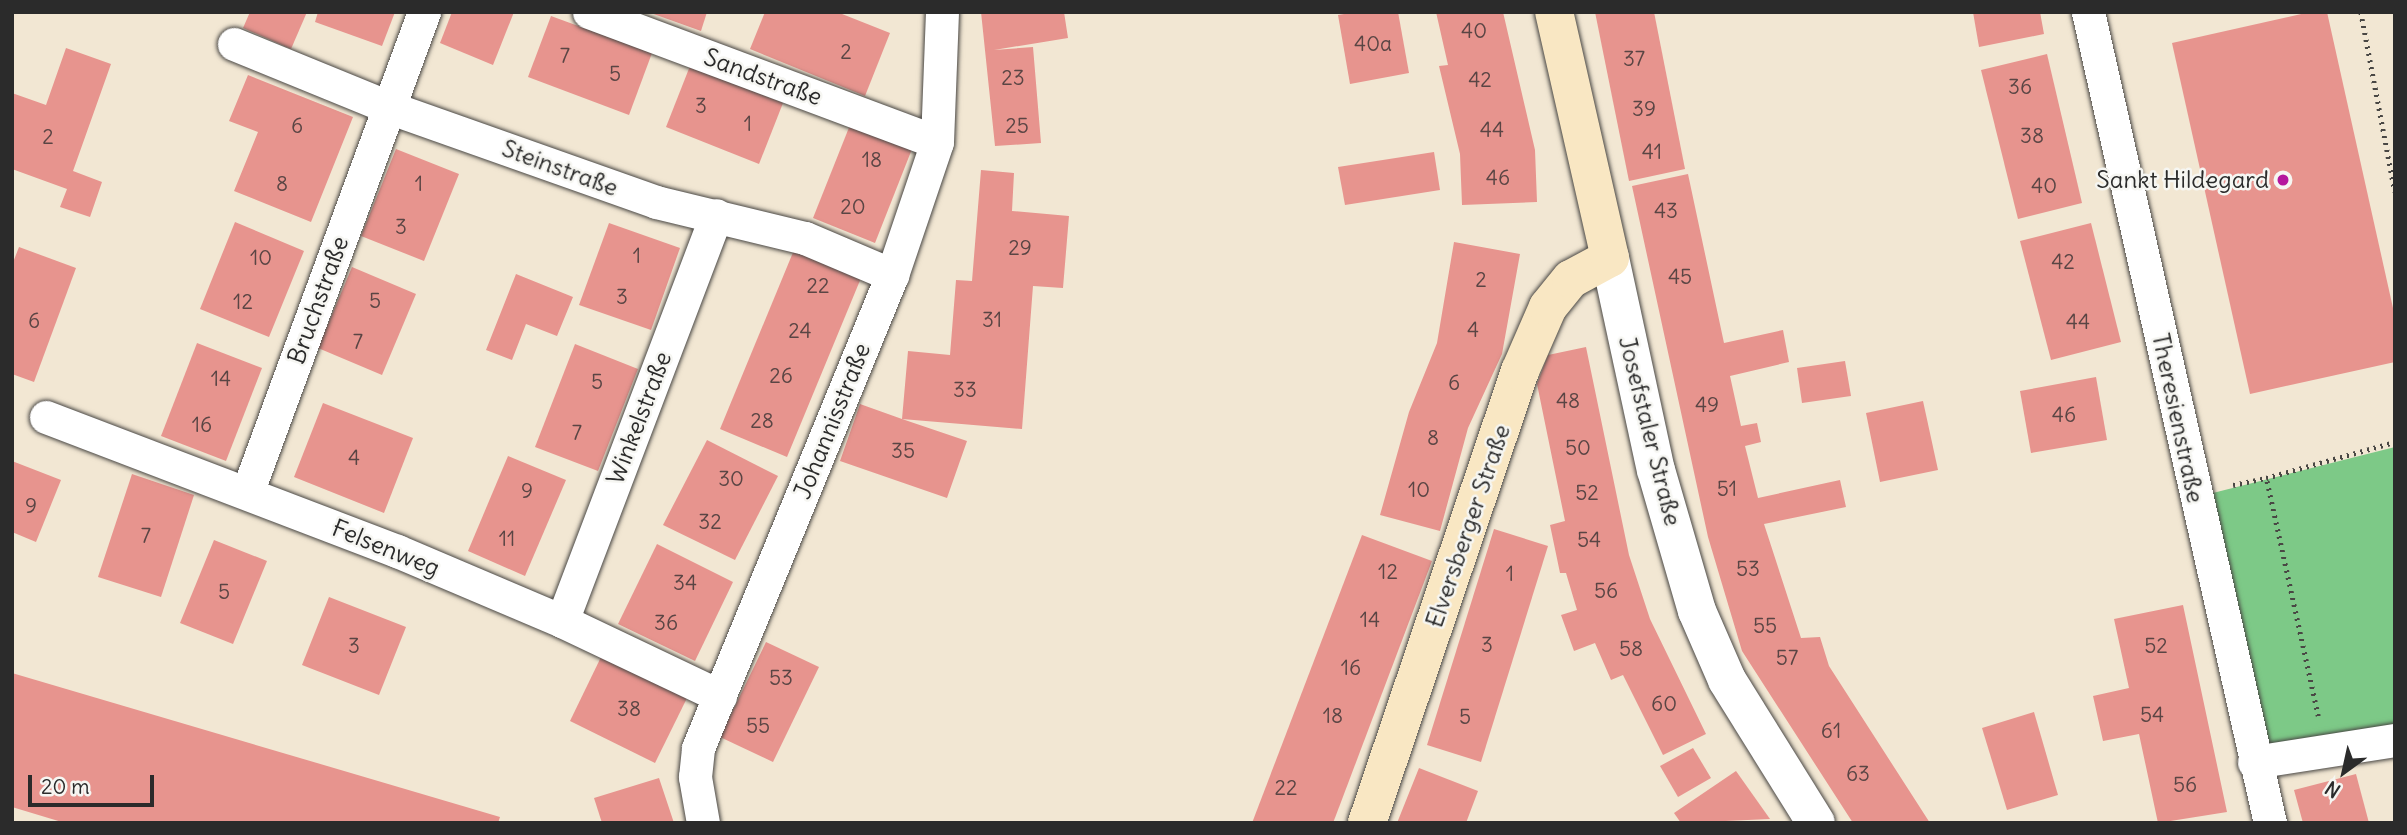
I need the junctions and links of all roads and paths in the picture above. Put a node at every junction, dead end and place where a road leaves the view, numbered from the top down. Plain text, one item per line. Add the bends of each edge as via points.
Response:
1 (425, 12) edge
2 (589, 12) edge
3 (942, 12) edge
4 (1554, 12) edge
5 (2088, 12) edge
6 (2361, 12) edge
7 (234, 44) dead end
8 (388, 107) junction
9 (937, 142) junction
10 (2395, 192) edge
11 (716, 215) junction
12 (1610, 258) junction
13 (892, 275) junction
14 (46, 417) dead end
15 (2395, 442) edge
16 (247, 493) junction
17 (562, 621) junction
18 (720, 696) junction
19 (2395, 740) edge
20 (2326, 751) junction
21 (2254, 762) junction
22 (703, 823) edge
23 (1367, 823) edge
24 (1816, 823) edge
25 (2270, 823) edge

1 - 8 street
2 - 9 street, Sandstraße
3 - 9 street, Johannisstraße
4 - 12 main road, Josefstaler Straße
5 - 21 street, Theresienstraße
6 - 10 path
7 - 8 street, Steinstraße
8 - 11 street, Steinstraße via 656,202
8 - 16 street, Bruchstraße
9 - 13 street, Johannisstraße
11 - 13 street, Steinstraße via 805,238
11 - 17 street, Winkelstraße
12 - 23 main road, Elversberger Straße via 1571,279 1548,307 1520,371
12 - 24 street, Josefstaler Straße via 1656,470 1697,611 1727,680
13 - 18 street, Johannisstraße
14 - 16 street, Felsenweg
15 - 20 path via 2266,478
16 - 17 street, Felsenweg
17 - 18 street, Felsenweg
18 - 22 street, Johannisstraße via 698,748 695,777
19 - 20 street
20 - 21 street
21 - 25 street, Theresienstraße

